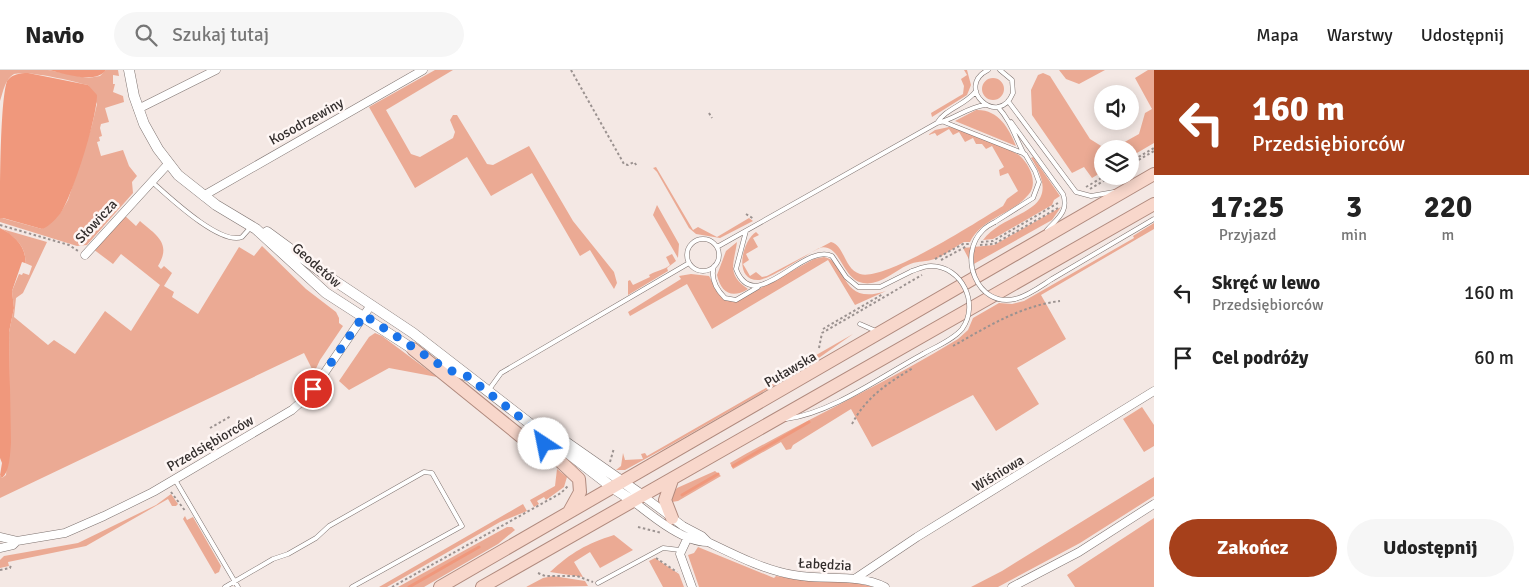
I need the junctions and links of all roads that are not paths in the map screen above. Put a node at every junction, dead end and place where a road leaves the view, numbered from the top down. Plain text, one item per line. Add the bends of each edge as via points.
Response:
1 (129, 70) edge
2 (216, 70) edge
3 (423, 70) edge
4 (988, 70) edge
5 (1000, 70) edge
6 (976, 91) junction
7 (1008, 102) junction
8 (985, 105) junction
9 (998, 107) junction
10 (138, 110) junction
11 (944, 121) junction
12 (937, 122) junction
13 (1011, 122) junction
14 (1025, 154) junction
15 (168, 164) junction
16 (1154, 174) edge
17 (151, 181) junction
18 (1126, 190) junction
19 (203, 196) junction
20 (1154, 204) edge
21 (1154, 219) edge
22 (254, 227) junction
23 (746, 230) junction
24 (1038, 239) junction
25 (717, 247) junction
26 (84, 255) road end
27 (689, 263) junction
28 (714, 266) junction
29 (760, 286) junction
30 (370, 305) junction
31 (364, 315) junction
32 (860, 324) dead end
33 (880, 333) junction
34 (413, 349) junction
35 (467, 376) junction
36 (1154, 391) edge
37 (487, 392) junction
38 (777, 420) junction
39 (539, 432) junction
40 (556, 458) junction
41 (174, 478) junction
42 (672, 480) junction
43 (618, 485) junction
44 (638, 498) junction
45 (1154, 504) edge
46 (567, 514) junction
47 (672, 518) junction
48 (689, 533) junction
49 (0, 537) edge
50 (17, 541) junction
51 (0, 548) edge
52 (680, 550) junction
53 (856, 578) junction
54 (234, 581) junction
55 (598, 584) road end
56 (225, 587) edge
57 (238, 587) edge
58 (352, 587) edge
59 (440, 587) edge
60 (482, 587) edge
61 (692, 587) edge
62 (885, 587) edge
63 (1012, 587) edge

1 - 10 street, Geodetów
2 - 10 street
3 - 19 street, Kosodrzewiny
4 - 6 lane via 978,78
5 - 7 lane via 1013,84
6 - 8 lane
6 - 12 lane
7 - 9 lane
7 - 18 lane via 1076,192 1091,196
8 - 9 lane
8 - 11 lane
9 - 13 lane
10 - 15 street, Geodetów
11 - 12 lane
11 - 14 lane
12 - 23 lane
13 - 14 lane
13 - 24 lane via 1066,203 1064,213
14 - 21 lane, bridge via 1038,177 1037,191 1030,201 979,234 971,251 972,272 986,293 1000,299 1014,299
15 - 17 street, Słowicza
15 - 19 street, Geodetów
16 - 18 main road, Puławska
17 - 22 lane via 194,219 231,238 242,237
17 - 26 street, Słowicza
18 - 24 main road, Puławska
19 - 22 street, Geodetów
20 - 38 main road
22 - 30 street, Geodetów via 268,232
22 - 31 street, Geodetów via 312,282
23 - 25 lane
23 - 29 lane via 736,269 745,283
24 - 33 main road, Puławska
25 - 27 lane via 705,239 696,240 687,252
25 - 28 lane via 718,257
27 - 28 lane via 701,271
27 - 37 lane via 501,373
28 - 29 lane via 713,282 725,298 736,300
29 - 38 lane, bridge via 820,254 832,256 858,288 880,287 930,266 947,270 960,279 970,303 959,332 923,354 838,401 802,417
30 - 31 street, Przedsiębiorców
30 - 35 street, Geodetów via 413,333
31 - 34 street, Geodetów
31 - 41 street, Przedsiębiorców via 299,406
32 - 33 lane
33 - 43 main road, Puławska
34 - 35 street, Geodetów via 446,369
34 - 40 main road via 501,421
35 - 37 street, Geodetów
36 - 53 street, Wiśniowa via 924,532
37 - 39 street, Geodetów
38 - 42 main road
39 - 40 main road
39 - 43 street, Geodetów via 550,431
40 - 46 main road via 579,479 580,492
41 - 50 street, Przedsiębiorców via 142,498 72,531
41 - 54 lane
42 - 44 main road
42 - 47 main road via 665,500
43 - 44 street, Geodetów
43 - 46 main road, Puławska
44 - 47 street, Łabędzia
44 - 48 street, Łabędzia via 657,519
44 - 60 main road
45 - 63 street via 1079,552
46 - 59 main road, Puławska
47 - 48 street, Łabędzia
48 - 52 street
48 - 53 street, Łabędzia via 700,542 708,542 787,574
49 - 50 street, Przedsiębiorców
50 - 51 street, Przedsiębiorców
52 - 55 lane via 663,548
52 - 61 street
53 - 62 street, Łabędzia
54 - 56 lane
54 - 57 lane
54 - 58 lane via 316,538 329,526 424,472 432,473 462,526

